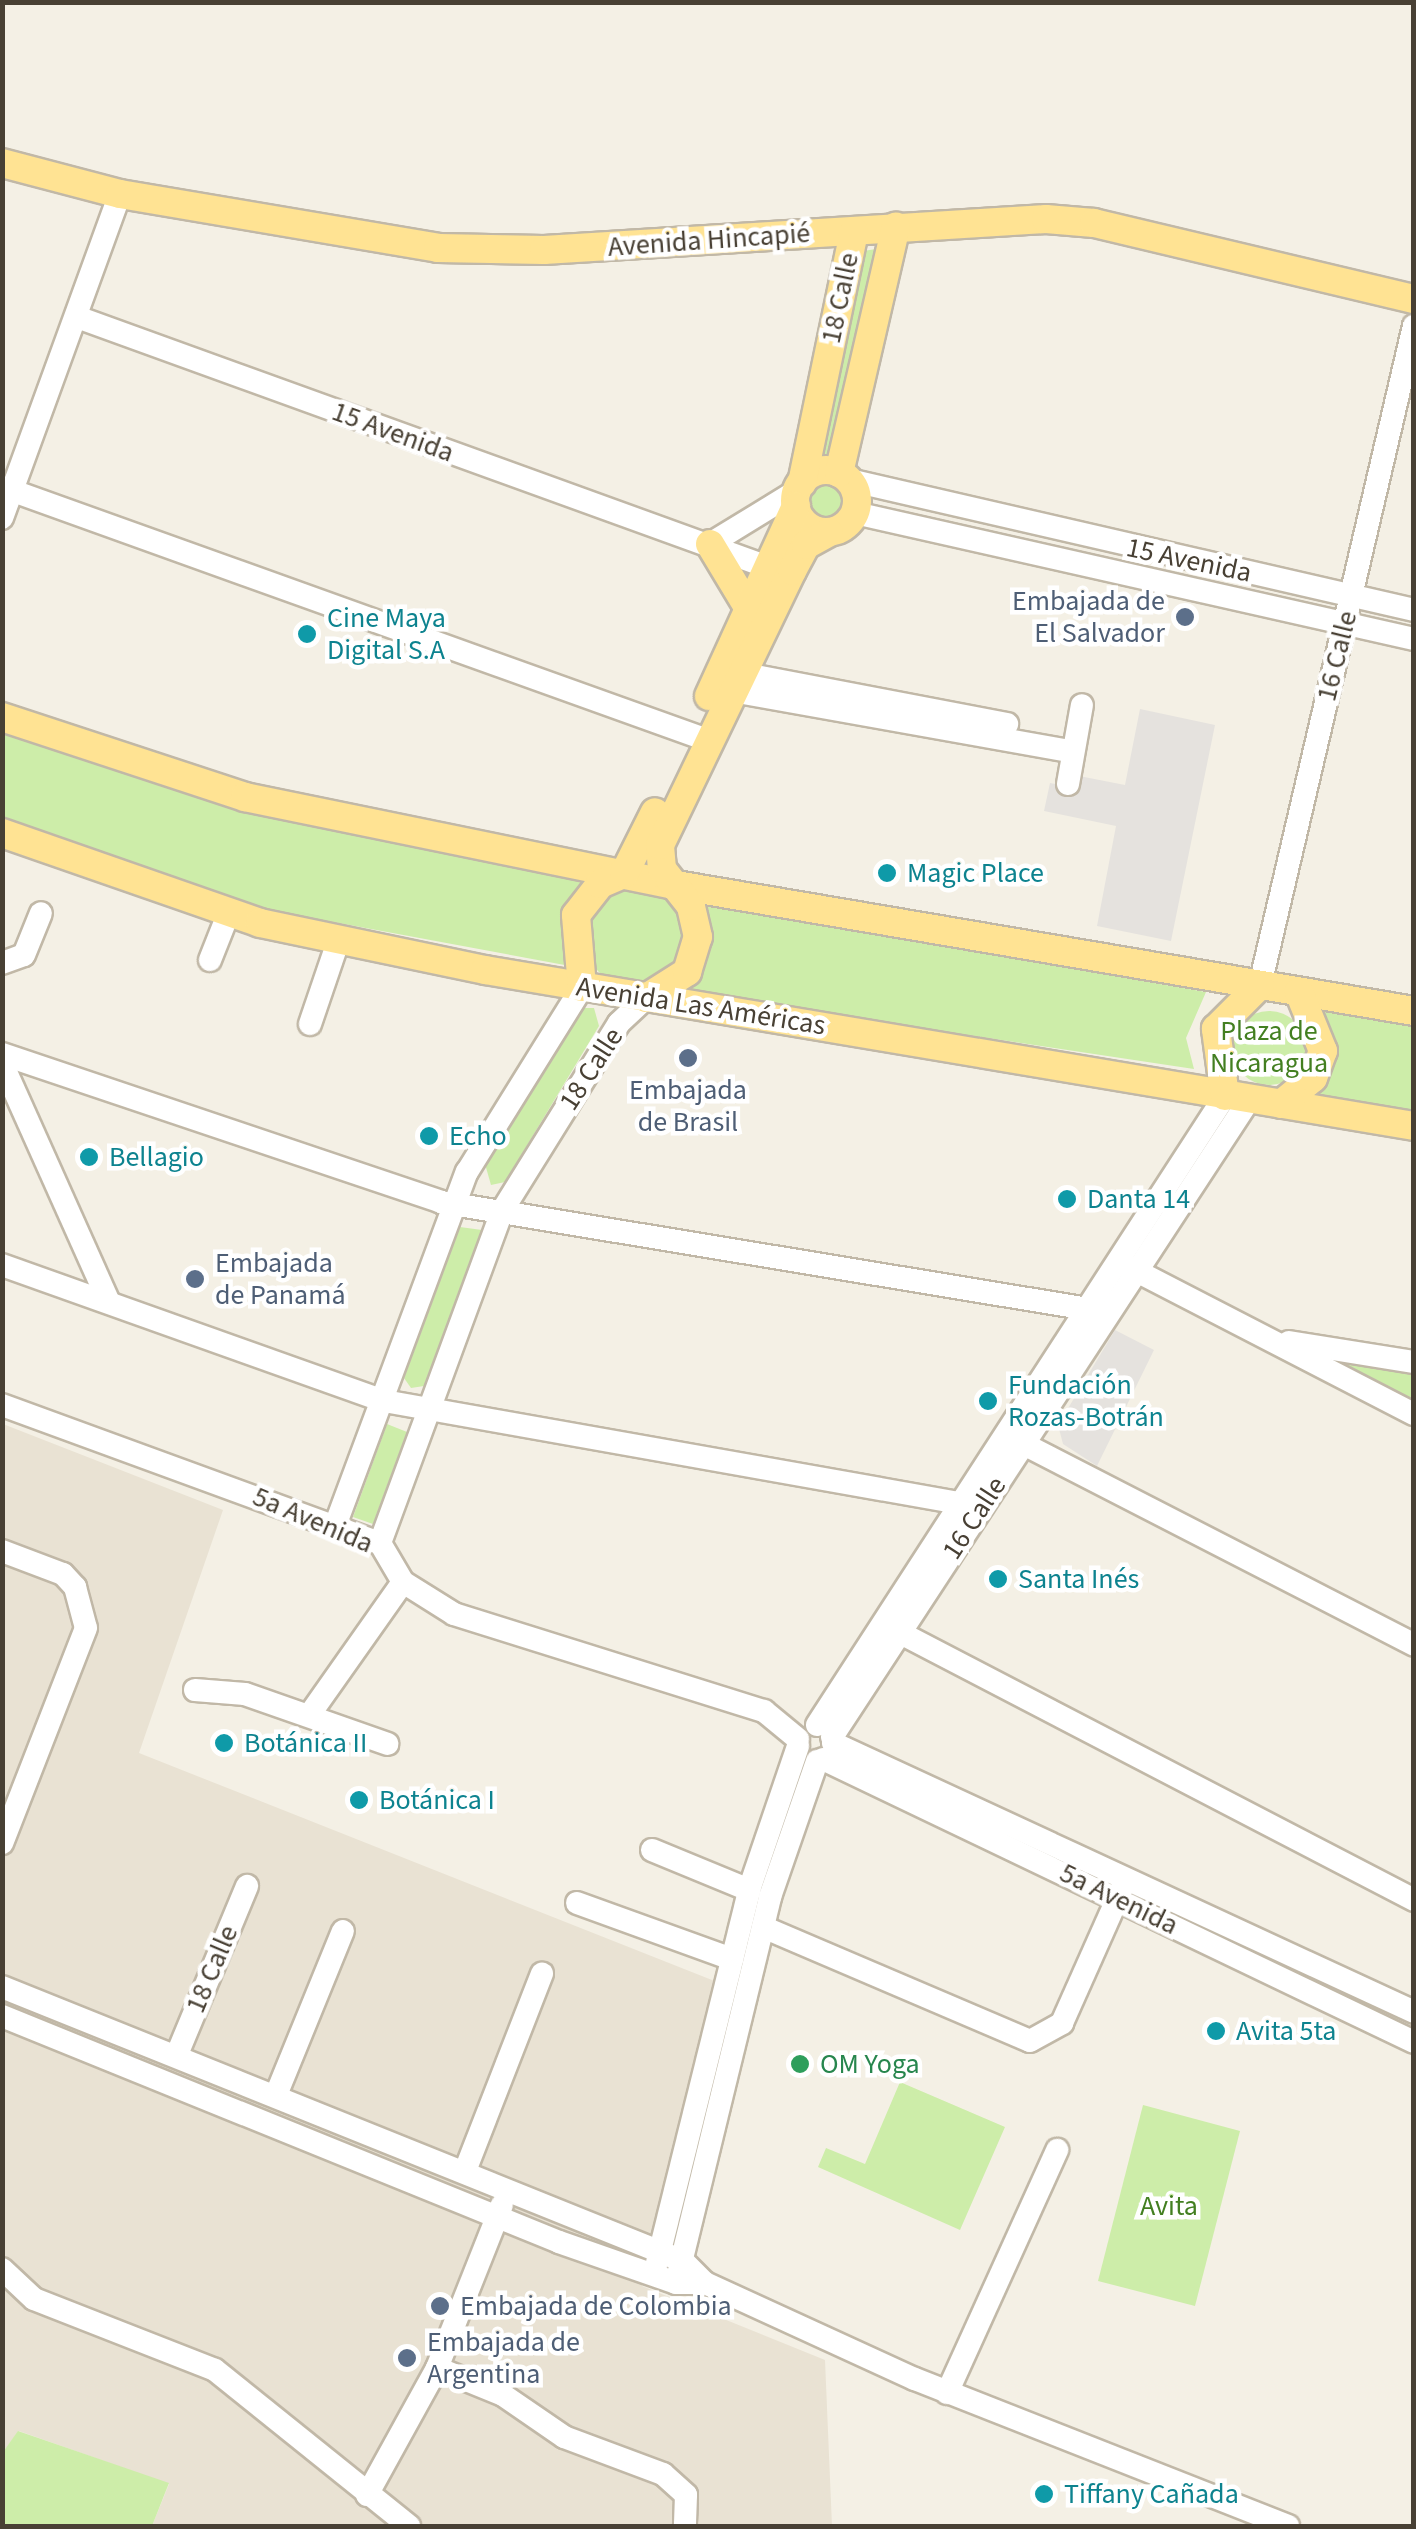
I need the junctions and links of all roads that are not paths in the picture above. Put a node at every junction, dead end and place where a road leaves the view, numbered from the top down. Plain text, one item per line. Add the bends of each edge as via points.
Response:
1 (2, 163) edge
2 (120, 194) junction
3 (896, 227) junction
4 (854, 231) junction
5 (1414, 299) edge
6 (77, 317) junction
7 (1414, 326) edge
8 (844, 476) junction
9 (8, 489) edge
10 (798, 493) junction
11 (855, 513) junction
12 (2, 518) edge
13 (829, 532) junction
14 (710, 544) junction
15 (779, 571) junction
16 (1352, 596) junction
17 (749, 609) junction
18 (1414, 610) edge
19 (1344, 623) junction
20 (1414, 639) edge
21 (736, 682) junction
22 (1082, 705) dead end
23 (2, 718) edge
24 (699, 737) junction
25 (1075, 744) junction
26 (1068, 784) dead end
27 (2, 833) edge
28 (624, 874) junction
29 (670, 884) junction
30 (229, 912) junction
31 (40, 913) dead end
32 (339, 939) junction
33 (210, 960) dead end
34 (2, 963) edge
35 (1260, 985) junction
36 (582, 987) junction
37 (1299, 992) junction
38 (646, 998) junction
39 (1414, 1011) edge
40 (310, 1024) dead end
41 (2, 1054) edge
42 (2, 1063) edge
43 (1237, 1098) junction
44 (1281, 1104) junction
45 (1414, 1126) edge
46 (455, 1205) junction
47 (502, 1211) junction
48 (2, 1265) edge
49 (1124, 1265) junction
50 (108, 1300) junction
51 (1092, 1314) junction
52 (1266, 1339) junction
53 (1414, 1362) edge
54 (384, 1401) junction
55 (2, 1405) edge
56 (427, 1412) junction
57 (1414, 1414) edge
58 (1013, 1438) junction
59 (968, 1508) junction
60 (336, 1526) junction
61 (380, 1543) junction
62 (2, 1551) edge
63 (403, 1582) junction
64 (889, 1628) junction
65 (1414, 1645) edge
66 (195, 1690) dead end
67 (310, 1714) junction
68 (815, 1742) junction
69 (388, 1744) dead end
70 (2, 1843) edge
71 (652, 1850) dead end
72 (1127, 1876) junction
73 (247, 1886) dead end
74 (749, 1890) junction
75 (1118, 1898) junction
76 (1414, 1900) edge
77 (577, 1903) dead end
78 (763, 1927) junction
79 (343, 1931) dead end
80 (732, 1959) junction
81 (542, 1974) dead end
82 (2, 1987) edge
83 (1414, 2012) edge
84 (2, 2016) edge
85 (1414, 2042) edge
86 (178, 2052) junction
87 (204, 2064) junction
88 (276, 2095) junction
89 (191, 2096) junction
90 (1057, 2150) dead end
91 (465, 2171) junction
92 (508, 2192) junction
93 (496, 2217) junction
94 (692, 2226) junction
95 (660, 2252) junction
96 (2, 2268) edge
97 (670, 2274) junction
98 (732, 2295) junction
99 (438, 2368) junction
100 (946, 2393) junction
101 (367, 2495) junction
102 (410, 2526) edge
103 (684, 2526) edge
104 (1288, 2526) edge

1 - 2 main road, Avenida Hincapié
2 - 4 main road, Avenida Hincapié via 438,248 544,250
2 - 6 street
3 - 4 main road, Avenida Hincapié
3 - 5 main road, Avenida Hincapié via 1094,223
3 - 8 main road, 18 Calle
4 - 10 main road, 18 Calle
6 - 9 street
6 - 14 street, 15 Avenida
7 - 16 street, 16 Calle
8 - 10 main road via 819,471
8 - 11 main road
8 - 16 street, 15 Avenida
9 - 12 street
9 - 24 street
10 - 13 main road via 808,526
10 - 14 street
10 - 15 main road, 18 Calle
11 - 13 main road
11 - 19 street, 15 Avenida
13 - 15 main road, 18 Calle
14 - 15 street, 15 Avenida
14 - 17 main road
15 - 17 main road, 18 Calle
15 - 21 main road, 18 Calle
16 - 18 street, 15 Avenida
16 - 19 street, 16 Calle
17 - 24 main road, 18 Calle
19 - 20 street, 15 Avenida
19 - 35 street, 16 Calle
21 - 24 main road, 18 Calle
21 - 25 street
22 - 25 street
23 - 28 main road via 245,796
24 - 28 main road, 18 Calle
24 - 29 main road, 18 Calle via 660,845
25 - 26 street
27 - 30 main road, Avenida Las Américas
28 - 29 main road
28 - 36 main road, 18 Calle via 600,884 576,915
29 - 35 main road
29 - 38 main road, 18 Calle via 694,912 697,949 679,982
30 - 32 main road, Avenida Las Américas
30 - 33 street
31 - 34 street via 24,955
32 - 36 main road, Avenida Las Américas
32 - 40 street
35 - 37 main road
35 - 43 main road via 1216,1030
36 - 38 main road, Avenida Las Américas
36 - 46 street, 18 Calle via 467,1172
37 - 39 main road
37 - 44 main road via 1323,1051 1313,1078
38 - 43 main road, Avenida Las Américas
38 - 47 street, 18 Calle via 619,1024
41 - 46 street
42 - 50 street
43 - 44 main road, Avenida Las Américas
43 - 49 street, 16 Calle
44 - 45 main road, Avenida Las Américas
46 - 47 street
46 - 54 street, 18 Calle
47 - 51 street
47 - 56 street, 18 Calle
48 - 50 street
49 - 51 street, 16 Calle
49 - 52 street
50 - 54 street
51 - 58 street, 16 Calle
52 - 53 street
52 - 57 street
54 - 56 street
54 - 60 street, 18 Calle
55 - 60 street, 5a Avenida
56 - 59 street
56 - 61 street, 18 Calle
58 - 59 street, 16 Calle
58 - 65 street
59 - 64 street, 16 Calle
60 - 61 street, 5a Avenida
61 - 63 street, 5a Avenida
62 - 70 street via 62,1574 75,1586 86,1628
63 - 67 street
63 - 68 street, 5a Avenida via 454,1614 774,1718
64 - 68 street, 16 Calle
64 - 76 street
66 - 67 street via 245,1694
67 - 69 street
68 - 72 street, 5a Avenida
68 - 74 street, 16 Calle
68 - 75 street, 5a Avenida
68 - 78 street, 16 Calle
71 - 74 street
72 - 75 street
72 - 83 street, 5a Avenida
73 - 86 street, 18 Calle
74 - 80 street, 16 Calle
75 - 78 street via 1062,2024 1030,2041
75 - 85 street, 5a Avenida
77 - 80 street
78 - 94 street, 16 Calle
79 - 88 street
80 - 95 street, 16 Calle
81 - 91 street
82 - 86 street
84 - 89 street
86 - 87 street
87 - 88 street
87 - 89 street
88 - 91 street
89 - 93 street
90 - 100 street
91 - 92 street
92 - 93 street
92 - 95 street
93 - 97 street
93 - 99 street
94 - 97 street, 16 Calle
94 - 98 street via 699,2262
95 - 97 street, 16 Calle
96 - 101 street via 34,2299 215,2370
97 - 98 street
98 - 100 street
99 - 101 street
99 - 103 street via 503,2395 564,2438 663,2474 686,2495
100 - 104 street
101 - 102 street

